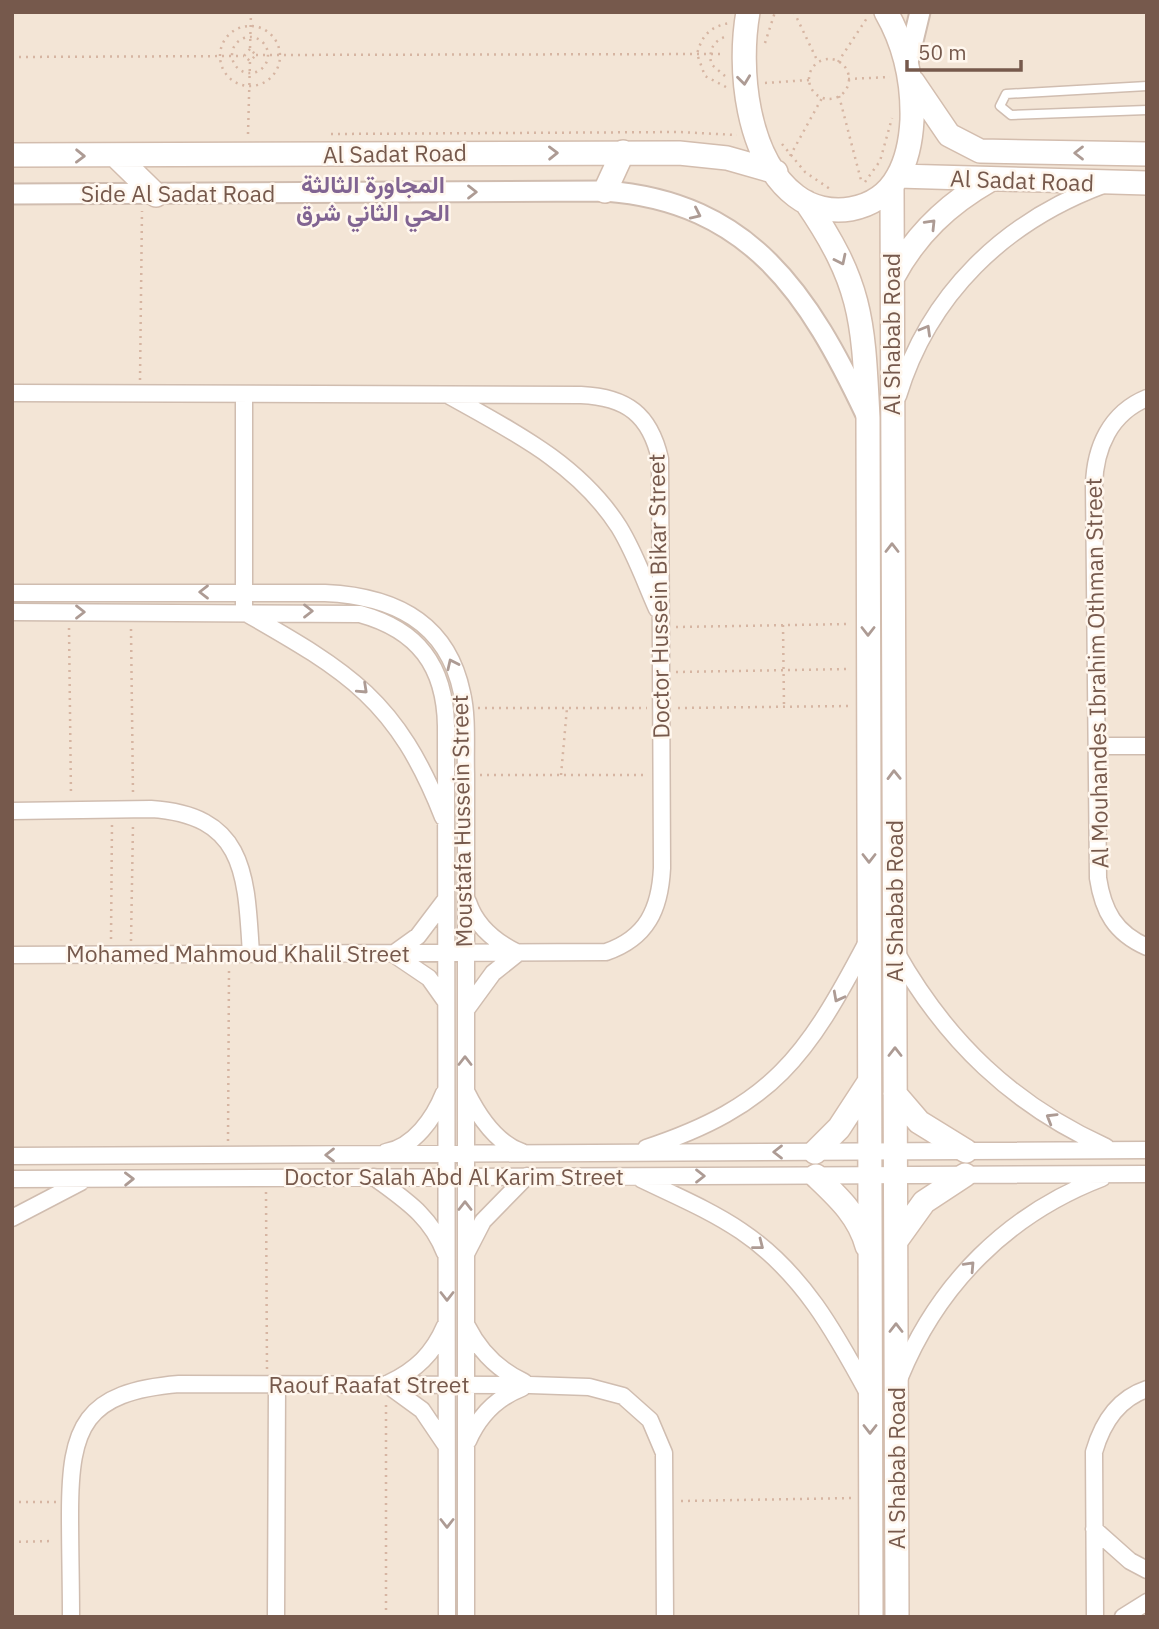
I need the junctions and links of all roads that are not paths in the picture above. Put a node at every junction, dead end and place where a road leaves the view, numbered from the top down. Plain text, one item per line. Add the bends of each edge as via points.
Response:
1 (920, 12) edge
2 (874, 15) edge
3 (739, 18) edge
4 (900, 71) junction
5 (1147, 86) edge
6 (1147, 110) edge
7 (623, 152) junction
8 (1147, 154) edge
9 (12, 155) edge
10 (116, 156) junction
11 (781, 168) junction
12 (895, 180) junction
13 (990, 180) junction
14 (1147, 183) edge
15 (1105, 184) junction
16 (605, 191) junction
17 (12, 194) edge
18 (149, 195) junction
19 (806, 202) junction
20 (892, 280) junction
21 (12, 393) edge
22 (244, 394) junction
23 (446, 394) junction
24 (1147, 398) edge
25 (892, 415) junction
26 (867, 418) junction
27 (245, 592) junction
28 (12, 593) edge
29 (12, 612) edge
30 (244, 612) junction
31 (661, 623) junction
32 (1097, 746) junction
33 (1147, 746) edge
34 (12, 811) edge
35 (446, 826) junction
36 (465, 893) junction
37 (446, 899) junction
38 (870, 937) junction
39 (1147, 947) edge
40 (896, 952) junction
41 (518, 953) junction
42 (251, 954) junction
43 (393, 954) junction
44 (446, 954) junction
45 (465, 954) junction
46 (12, 955) edge
47 (446, 1002) junction
48 (465, 1012) junction
49 (869, 1082) junction
50 (446, 1088) junction
51 (465, 1088) junction
52 (895, 1094) junction
53 (1111, 1149) junction
54 (1147, 1150) edge
55 (966, 1151) junction
56 (815, 1152) junction
57 (870, 1152) junction
58 (896, 1152) junction
59 (631, 1153) junction
60 (374, 1154) junction
61 (447, 1154) junction
62 (466, 1154) junction
63 (528, 1154) junction
64 (12, 1156) edge
65 (1111, 1174) junction
66 (1147, 1174) edge
67 (871, 1175) junction
68 (896, 1175) junction
69 (965, 1175) junction
70 (527, 1176) junction
71 (635, 1176) junction
72 (817, 1176) junction
73 (374, 1177) junction
74 (447, 1177) junction
75 (466, 1177) junction
76 (12, 1179) edge
77 (87, 1179) junction
78 (12, 1218) edge
79 (896, 1241) junction
80 (870, 1256) junction
81 (465, 1257) junction
82 (447, 1258) junction
83 (447, 1322) junction
84 (465, 1322) junction
85 (387, 1384) junction
86 (272, 1385) junction
87 (447, 1385) junction
88 (465, 1385) junction
89 (530, 1385) junction
90 (897, 1386) junction
91 (1147, 1389) edge
92 (870, 1397) junction
93 (447, 1447) junction
94 (466, 1447) junction
95 (1094, 1529) junction
96 (1147, 1570) edge
97 (1147, 1602) edge
98 (71, 1617) edge
99 (276, 1617) edge
100 (447, 1617) edge
101 (466, 1617) edge
102 (664, 1617) edge
103 (871, 1617) edge
104 (897, 1617) edge
105 (1095, 1617) edge
106 (1123, 1617) edge

1 - 4 street
2 - 4 main road via 901,43
3 -> 11 main road via 751,121
8 -> 4 main road, Al Sadat Road via 980,151 949,135
4 - 12 main road, Al Shabab Road via 911,131
5 - 6 lane via 1006,94 1000,106 1011,115
10 -> 7 main road, Al Sadat Road
7 - 11 main road, Al Sadat Road via 704,154
7 - 16 main road
9 -> 10 main road, Al Sadat Road
10 - 18 main road
11 - 19 main road, Al Shabab Road via 794,194
12 - 13 main road, Al Sadat Road
12 - 19 main road via 862,192 836,210
12 - 20 main road, Al Shabab Road
13 - 15 main road, Al Sadat Road
20 -> 13 main road via 932,222
14 - 15 main road, Al Sadat Road
25 -> 15 street via 916,346 956,285 981,258 1028,221
18 -> 16 street, Side Al Sadat Road
16 -> 26 street, Side Al Sadat Road via 679,206 724,228 764,257 799,293 824,331
17 - 18 street, Side Al Sadat Road
19 -> 26 main road, Al Shabab Road via 829,236 853,287 864,340
20 - 25 main road, Al Shabab Road
21 - 22 street, Doctor Hussein Bikar Street
22 - 23 street, Doctor Hussein Bikar Street
22 - 27 street
23 - 31 street via 540,447 584,483 619,528
23 - 31 street, Doctor Hussein Bikar Street via 604,396 636,412 649,426 660,459
24 - 32 street, Al Mouhandes Ibrahim Othman Street via 1122,413 1109,428 1095,465
40 -> 25 main road, Al Shabab Road
26 -> 38 main road, Al Shabab Road
27 -> 28 street, Moustafa Hussein Street
27 - 30 street
36 -> 27 street, Moustafa Hussein Street via 464,708 448,655 422,623 387,602 346,594
29 -> 30 street, Moustafa Hussein Street
30 -> 35 street via 327,660 374,699 412,748
30 -> 35 street, Moustafa Hussein Street via 360,614 396,627 411,639 435,669 446,705
31 - 41 street, Doctor Hussein Bikar Street via 661,889 650,922 623,946 606,952
32 - 33 street
32 - 39 street, Al Mouhandes Ibrahim Othman Street via 1101,901 1112,923 1129,939
34 - 42 street via 133,809 195,817 230,845 241,865
35 - 37 street, Moustafa Hussein Street
36 - 41 street via 478,923
36 - 45 street, Moustafa Hussein Street
37 - 43 street via 423,930
37 - 44 street, Moustafa Hussein Street
38 - 49 main road, Al Shabab Road
38 -> 59 street via 820,1028 768,1085 704,1127
52 -> 40 main road, Al Shabab Road
53 -> 40 street via 1045,1115 986,1070 936,1016
41 - 45 street, Doctor Hussein Bikar Street
41 - 48 street via 482,985
42 - 43 street, Mohamed Mahmoud Khalil Street
42 - 46 street, Mohamed Mahmoud Khalil Street
43 - 44 street, Mohamed Mahmoud Khalil Street
43 - 47 street via 423,973
44 - 45 street, Mohamed Mahmoud Khalil Street
44 - 47 street, Moustafa Hussein Street
45 - 48 street, Moustafa Hussein Street
47 - 50 street, Moustafa Hussein Street
51 -> 48 street, Moustafa Hussein Street
49 - 56 main road via 839,1128
49 - 57 main road, Al Shabab Road
50 - 60 street via 426,1125 411,1140 393,1151
50 - 61 street, Moustafa Hussein Street
51 - 62 street, Moustafa Hussein Street
51 - 63 street via 497,1136
52 - 55 main road via 926,1128
52 - 58 main road, Al Shabab Road
53 - 54 street, Doctor Salah Abd Al Karim Street
53 - 55 street, Doctor Salah Abd Al Karim Street
55 - 58 street, Doctor Salah Abd Al Karim Street
56 - 57 street, Doctor Salah Abd Al Karim Street
56 -> 59 street, Doctor Salah Abd Al Karim Street
57 - 58 street, Doctor Salah Abd Al Karim Street
57 - 67 main road, Al Shabab Road
58 - 68 main road, Al Shabab Road
59 - 63 street, Doctor Salah Abd Al Karim Street
60 - 61 street, Doctor Salah Abd Al Karim Street
60 -> 64 street, Doctor Salah Abd Al Karim Street
61 - 62 street, Doctor Salah Abd Al Karim Street
61 - 74 street, Moustafa Hussein Street
62 - 63 street, Doctor Salah Abd Al Karim Street
62 - 75 street, Moustafa Hussein Street
65 - 66 street, Doctor Salah Abd Al Karim Street
65 - 69 street, Doctor Salah Abd Al Karim Street
90 -> 65 street via 926,1323 967,1267 1019,1221 1079,1186
67 - 68 street, Doctor Salah Abd Al Karim Street
67 - 72 street, Doctor Salah Abd Al Karim Street
67 - 80 main road, Al Shabab Road
68 - 69 street, Doctor Salah Abd Al Karim Street
68 - 79 main road, Al Shabab Road
69 - 79 main road via 924,1202
70 - 71 street, Doctor Salah Abd Al Karim Street
70 - 75 street, Doctor Salah Abd Al Karim Street
70 - 81 street via 482,1221
71 -> 72 street, Doctor Salah Abd Al Karim Street
71 -> 92 street via 741,1231 788,1270 826,1318
72 - 80 main road via 856,1220
73 - 74 street, Doctor Salah Abd Al Karim Street
77 -> 73 street, Doctor Salah Abd Al Karim Street
73 - 82 street via 420,1211
74 - 75 street, Doctor Salah Abd Al Karim Street
74 - 82 street, Moustafa Hussein Street
81 -> 75 street, Moustafa Hussein Street
76 - 77 street, Doctor Salah Abd Al Karim Street
77 - 78 street
90 -> 79 main road, Al Shabab Road
80 - 92 main road, Al Shabab Road
81 - 84 street, Moustafa Hussein Street
82 -> 83 street
83 - 85 street via 424,1360
83 - 87 street
84 - 88 street, Moustafa Hussein Street
84 - 89 street via 484,1354
85 - 86 street, Raouf Raafat Street
85 - 87 street, Raouf Raafat Street
85 - 93 street via 422,1410
86 - 98 street, Raouf Raafat Street via 167,1385 136,1390 117,1397 87,1421 72,1457
86 - 99 street
87 - 88 street, Raouf Raafat Street
87 - 93 street
88 - 89 street, Raouf Raafat Street
88 - 94 street, Moustafa Hussein Street
89 - 94 street via 497,1401 483,1414
89 - 102 street, Raouf Raafat Street via 607,1389 638,1406 650,1420 664,1453
90 - 104 main road, Al Shabab Road
91 - 95 street via 1123,1402 1100,1433 1094,1452
92 -> 103 main road, Al Shabab Road
93 -> 100 street
94 - 101 street, Moustafa Hussein Street
95 - 96 street
95 - 105 street
97 - 106 street

